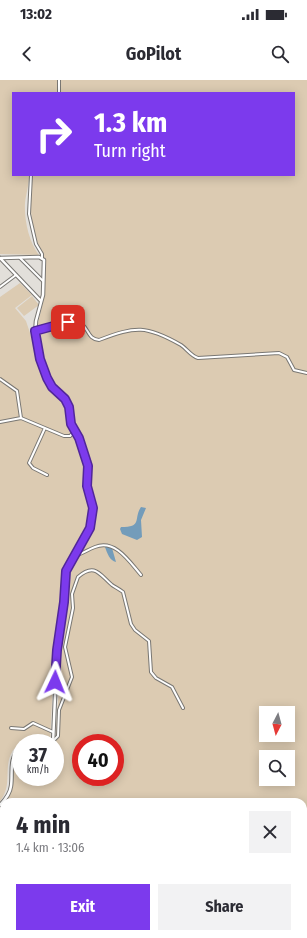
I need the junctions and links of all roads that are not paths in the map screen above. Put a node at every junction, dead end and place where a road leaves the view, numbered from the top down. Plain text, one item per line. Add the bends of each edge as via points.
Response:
1 (59, 80) edge
2 (59, 92) edge
3 (31, 176) edge
4 (0, 258) edge
5 (20, 258) junction
6 (42, 258) junction
7 (16, 275) junction
8 (44, 282) junction
9 (0, 287) edge
10 (41, 301) junction
11 (35, 331) junction
12 (307, 373) edge
13 (0, 379) edge
14 (21, 418) junction
15 (0, 422) edge
16 (45, 428) junction
17 (75, 431) junction
18 (47, 474) dead end
19 (73, 556) junction
20 (141, 575) dead end
21 (183, 708) dead end
22 (11, 728) dead end
23 (54, 733) joint
24 (58, 734) edge
25 (12, 761) edge
26 (5, 798) edge

1 - 2 street
3 - 6 street via 29,214
4 - 5 street
4 - 7 street
5 - 6 street
5 - 8 street
6 - 8 street
7 - 9 street
7 - 10 street
8 - 10 street
10 - 11 street
11 - 12 street via 68,322 78,322 83,325 90,337 99,340 129,330 148,330 180,344 198,358 279,353 287,357 294,370
11 - 17 street via 40,359 47,378 68,403 71,424
13 - 14 street via 17,391
14 - 15 street
14 - 16 street
16 - 17 street via 67,437
16 - 18 street via 29,464
17 - 19 street via 88,466 87,486 93,508 91,525
19 - 20 street via 96,546 109,545 123,555
19 - 23 street via 66,571 57,650
21 - 24 street via 172,687 156,678 152,672 149,641 131,624 122,592 100,572 90,571 78,577 72,594 65,650 72,678 59,710
22 - 23 street via 24,729 33,723
25 - 26 street via 9,792

